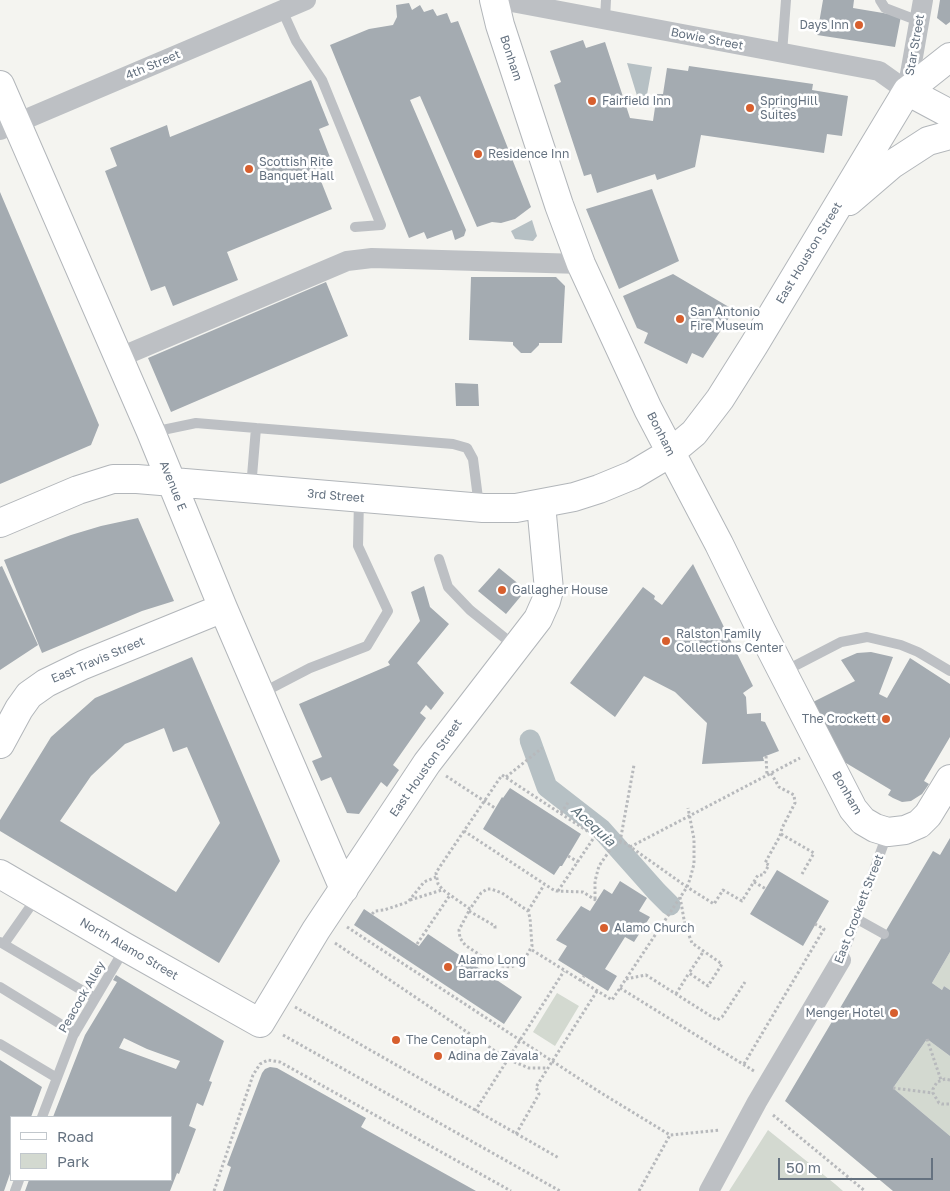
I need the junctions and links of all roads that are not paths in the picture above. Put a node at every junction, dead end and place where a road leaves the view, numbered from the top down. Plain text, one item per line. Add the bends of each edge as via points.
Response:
1 (306, 0) edge
2 (494, 0) edge
3 (501, 0) edge
4 (786, 0) edge
5 (880, 0) edge
6 (923, 0) edge
7 (282, 10) junction
8 (605, 10) edge
9 (919, 21) junction
10 (782, 53) junction
11 (950, 57) edge
12 (0, 85) edge
13 (907, 90) junction
14 (950, 92) edge
15 (950, 114) edge
16 (8, 126) edge
17 (950, 135) edge
18 (831, 217) junction
19 (355, 227) dead end
20 (582, 264) junction
21 (118, 358) junction
22 (256, 428) junction
23 (151, 432) junction
24 (670, 453) junction
25 (171, 482) junction
26 (252, 488) junction
27 (359, 498) junction
28 (541, 504) junction
29 (479, 507) junction
30 (0, 523) edge
31 (439, 559) dead end
32 (223, 608) junction
33 (517, 647) junction
34 (950, 671) edge
35 (783, 672) junction
36 (260, 694) junction
37 (0, 744) edge
38 (950, 780) edge
39 (888, 832) junction
40 (0, 874) edge
41 (344, 889) junction
42 (38, 897) junction
43 (857, 919) junction
44 (884, 934) dead end
45 (2, 943) edge
46 (125, 947) junction
47 (841, 960) joint
48 (0, 987) edge
49 (95, 998) junction
50 (271, 1029) joint
51 (75, 1033) junction
52 (0, 1044) edge
53 (57, 1078) junction
54 (42, 1116) edge
55 (709, 1191) edge

1 - 7 street, 4th Street
2 - 20 main road, Bonham
3 - 8 street, Bowie Street
4 - 10 lane
5 - 9 lane via 885,8
6 - 9 street, Star Street
7 - 16 street, 4th Street
7 - 19 lane via 296,41 322,80 381,225
8 - 10 street, Bowie Street
9 - 13 street, Star Street
10 - 13 street, Bowie Street via 879,71
11 - 13 main road, East Houston Street
12 - 16 main road, Avenue E
13 - 14 main road
13 - 15 main road, Bowie Street
13 - 18 main road, East Houston Street
16 - 21 main road, Avenue E
17 - 18 main road via 928,141 891,165
18 - 24 main road, East Houston Street via 720,399 694,432
20 - 21 street via 372,258 348,261
20 - 24 main road, Bonham
21 - 23 main road, Avenue E
22 - 23 lane via 196,423
22 - 26 lane
22 - 29 lane via 453,444 468,448 473,459
23 - 25 main road, Avenue E
24 - 28 main road, 3rd Street via 599,490
24 - 35 main road, Bonham
25 - 26 main road, 3rd Street
25 - 30 main road, 3rd Street via 137,478 113,480 78,490
25 - 32 main road, Avenue E
26 - 27 main road, 3rd Street
27 - 29 main road, 3rd Street
27 - 36 lane via 358,546 388,611 367,646 310,668
28 - 29 main road, 3rd Street via 516,508
28 - 33 main road, East Houston Street via 549,590 538,619
31 - 33 lane via 448,587 470,610
32 - 36 main road, Avenue E
32 - 37 main road, East Travis Street via 46,682 18,709
33 - 41 main road, East Houston Street via 427,763
34 - 35 lane via 901,645 867,637 841,642
35 - 39 main road, Bonham via 853,809 864,821
36 - 41 main road, Avenue E
38 - 39 main road via 928,816 919,824
39 - 43 lane, East Crockett Street
40 - 42 main road, North Alamo Street
41 - 50 main road, East Houston Street via 316,930
42 - 45 lane
42 - 46 main road, North Alamo Street
43 - 44 lane
43 - 47 lane, East Crockett Street
45 - 49 lane
46 - 49 lane, Peacock Alley
46 - 50 main road, North Alamo Street
47 - 55 street, East Crockett Street
48 - 51 lane
49 - 51 lane, Peacock Alley
51 - 53 lane, Peacock Alley
52 - 53 lane
53 - 54 lane, Peacock Alley

